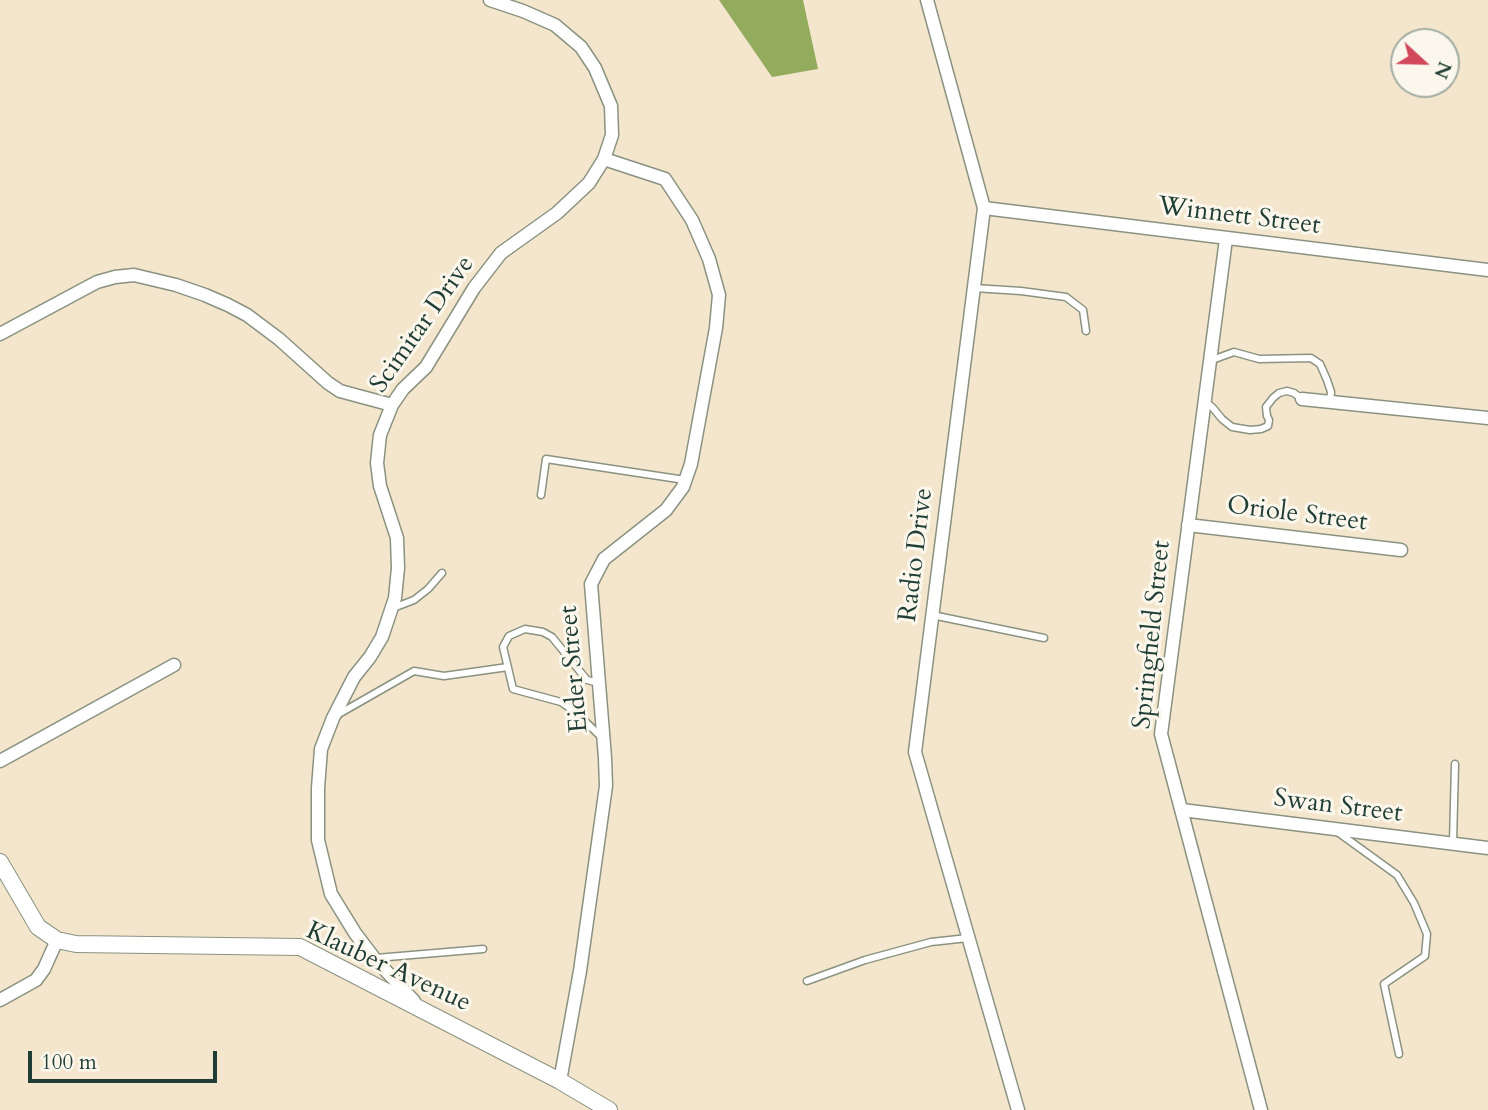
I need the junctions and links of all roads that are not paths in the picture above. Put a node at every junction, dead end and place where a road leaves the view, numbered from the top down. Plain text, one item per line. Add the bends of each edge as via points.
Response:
1 (490, 0) edge
2 (927, 0) edge
3 (604, 159) junction
4 (984, 208) junction
5 (1226, 239) junction
6 (1488, 270) edge
7 (974, 288) junction
8 (1086, 331) dead end
9 (0, 334) edge
10 (1210, 360) junction
11 (1302, 399) joint
12 (1204, 400) junction
13 (1329, 402) junction
14 (392, 405) junction
15 (1488, 418) edge
16 (685, 480) junction
17 (541, 495) dead end
18 (1188, 524) junction
19 (1401, 550) dead end
20 (442, 573) dead end
21 (391, 609) junction
22 (932, 615) junction
23 (1044, 638) dead end
24 (174, 665) dead end
25 (508, 667) junction
26 (599, 683) junction
27 (333, 718) junction
28 (604, 740) junction
29 (0, 761) edge
30 (1455, 764) dead end
31 (1181, 810) junction
32 (1334, 830) junction
33 (1453, 844) junction
34 (1488, 848) edge
35 (0, 862) edge
36 (968, 938) junction
37 (57, 940) junction
38 (483, 949) dead end
39 (374, 958) junction
40 (807, 981) dead end
41 (0, 1000) edge
42 (438, 1017) junction
43 (1399, 1054) dead end
44 (560, 1081) junction
45 (609, 1110) edge
46 (1018, 1110) edge
47 (1261, 1110) edge

1 - 3 street, Scimitar Drive via 555,25 581,47 611,106 612,135
2 - 4 street, Radio Drive
3 - 14 street, Scimitar Drive via 589,183 557,213 501,253 426,367
3 - 16 street, Eider Street via 665,179 692,220 719,295
4 - 5 street, Winnett Street
4 - 7 street, Radio Drive
5 - 6 street, Winnett Street
5 - 10 street, Springfield Street
7 - 8 lane via 1066,297 1083,310
7 - 22 street, Radio Drive
9 - 14 street via 97,282 134,275 228,305 279,339 340,391
10 - 12 street, Springfield Street
10 - 13 lane via 1234,352 1259,359 1311,358 1320,364 1327,380
11 - 12 lane via 1287,391 1279,393 1266,407 1268,426 1250,430 1232,427
11 - 13 street
12 - 18 street, Springfield Street
13 - 15 street
14 - 21 street, Scimitar Drive via 380,435 377,463 397,538 398,568
16 - 17 lane via 546,459
16 - 26 street, Eider Street via 667,510 604,559 591,584
18 - 19 street, Oriole Street
18 - 31 street, Springfield Street via 1161,734
20 - 21 lane via 414,600
21 - 27 street, Scimitar Drive via 382,637
22 - 23 lane
22 - 36 street, Radio Drive via 915,752
24 - 29 street
25 - 26 lane via 503,647 509,636 525,629 543,632 587,680
25 - 27 lane via 444,676 414,671
25 - 28 lane via 513,689 561,702
26 - 28 street, Eider Street
27 - 39 street, Scimitar Drive via 321,749 318,841 331,894
28 - 44 street, Eider Street via 606,786
30 - 33 lane
31 - 32 street, Swan Street
31 - 47 street, Springfield Street
32 - 33 street, Swan Street
32 - 43 lane via 1397,875 1427,934 1425,956 1384,984
33 - 34 street, Swan Street
35 - 37 street via 38,928
36 - 40 lane via 931,942
36 - 46 street, Radio Drive
37 - 41 street via 36,980
37 - 42 street, Klauber Avenue via 300,947
38 - 39 lane
39 - 42 street, Scimitar Drive via 411,1000
42 - 44 street, Klauber Avenue
44 - 45 street, Klauber Avenue

